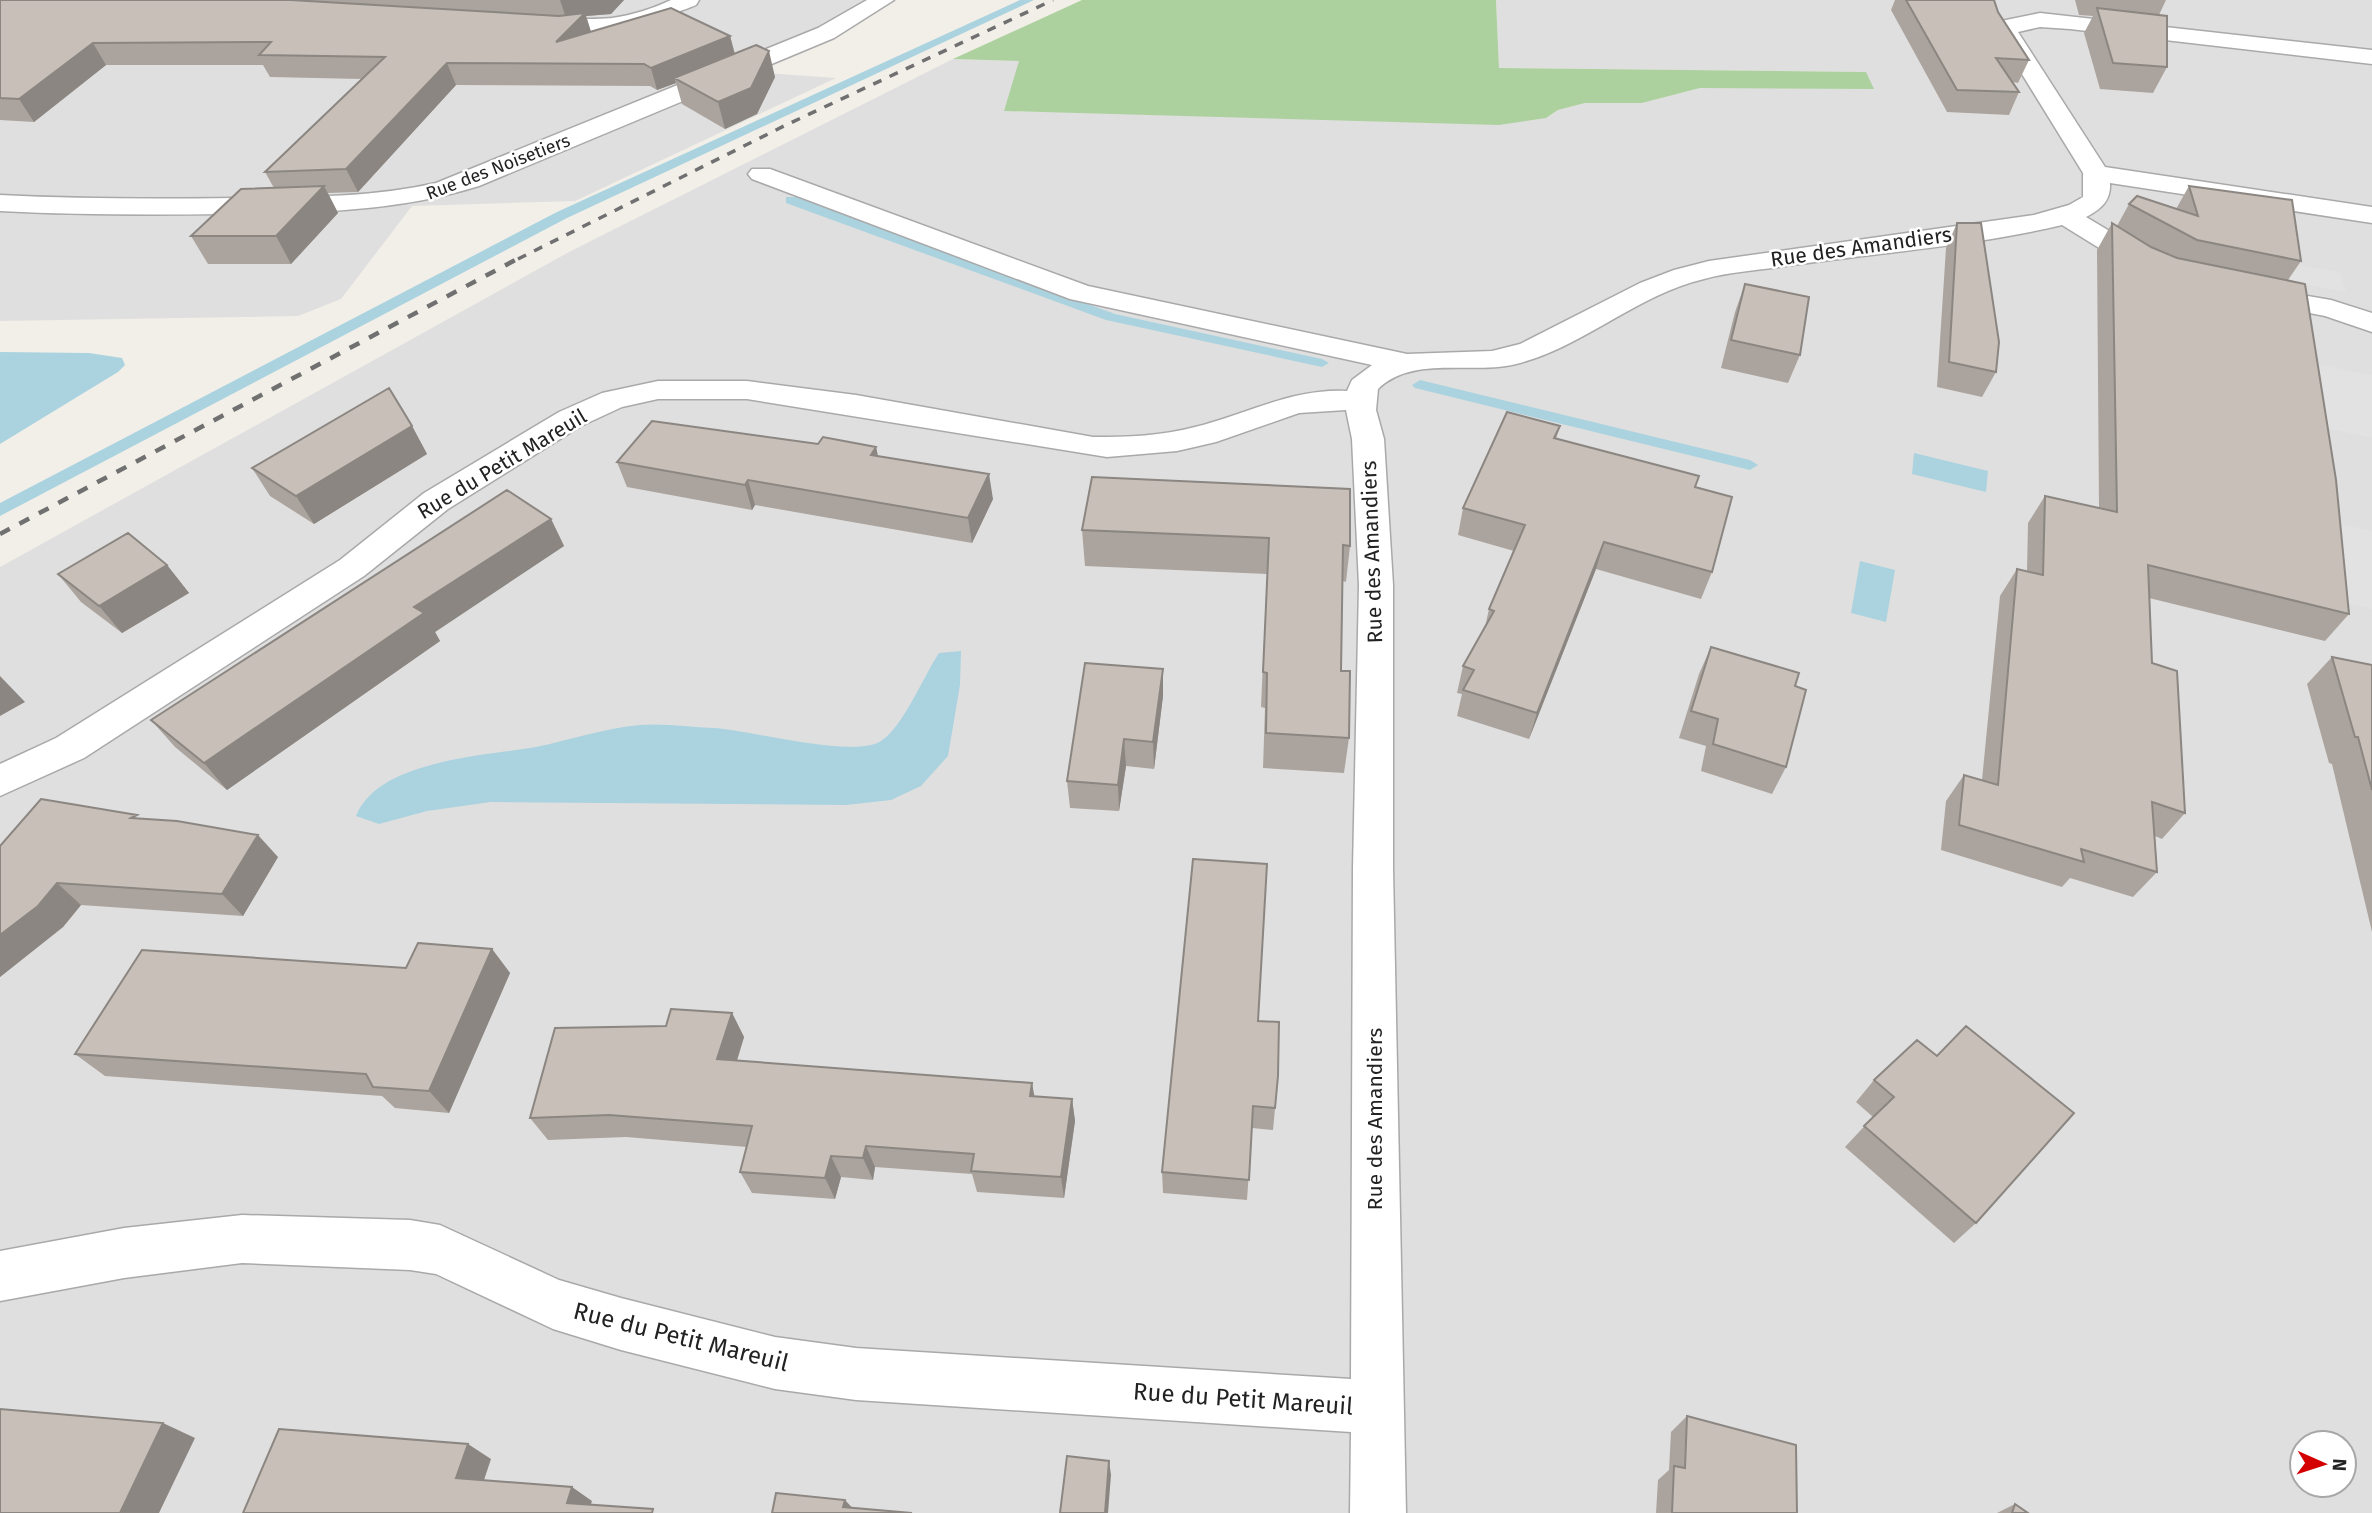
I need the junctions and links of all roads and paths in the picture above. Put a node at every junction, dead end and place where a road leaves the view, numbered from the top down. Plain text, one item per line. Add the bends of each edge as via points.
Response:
1 (688, 0) edge
2 (883, 0) edge
3 (517, 27) edge
4 (2372, 57) edge
5 (2096, 173) junction
6 (761, 174) dead end
7 (0, 203) edge
8 (2372, 215) edge
9 (2066, 216) junction
10 (2172, 277) edge
11 (2231, 290) edge
12 (2372, 323) edge
13 (1405, 362) junction
14 (1360, 401) junction
15 (0, 781) edge
16 (0, 1276) edge
17 (1376, 1407) junction
18 (1378, 1513) edge

1 - 3 street via 648,16 603,25
2 - 7 street, Rue des Noisetiers via 815,37 482,177 422,197 374,203 181,207
4 - 5 street via 2070,22 2040,20 2009,26 2012,44
5 - 8 street
5 - 9 street, Rue des Amandiers via 2099,189 2094,202
6 - 13 street via 1080,293
9 - 10 street
9 - 13 street, Rue des Amandiers via 1726,266 1673,279 1524,353 1489,361
11 - 12 street via 2331,309
13 - 14 street, Rue des Amandiers via 1368,380
14 - 15 street, Rue du Petit Mareuil via 1298,401 1189,439 1119,447 1081,445 747,390 658,390 613,400 570,419 436,500 352,568 70,748
14 - 17 street, Rue des Amandiers via 1368,439 1376,585
16 - 17 street, Rue du Petit Mareuil via 124,1253 242,1239 410,1245 440,1250 553,1304 775,1363 856,1374
17 - 18 street, Rue des Amandiers

